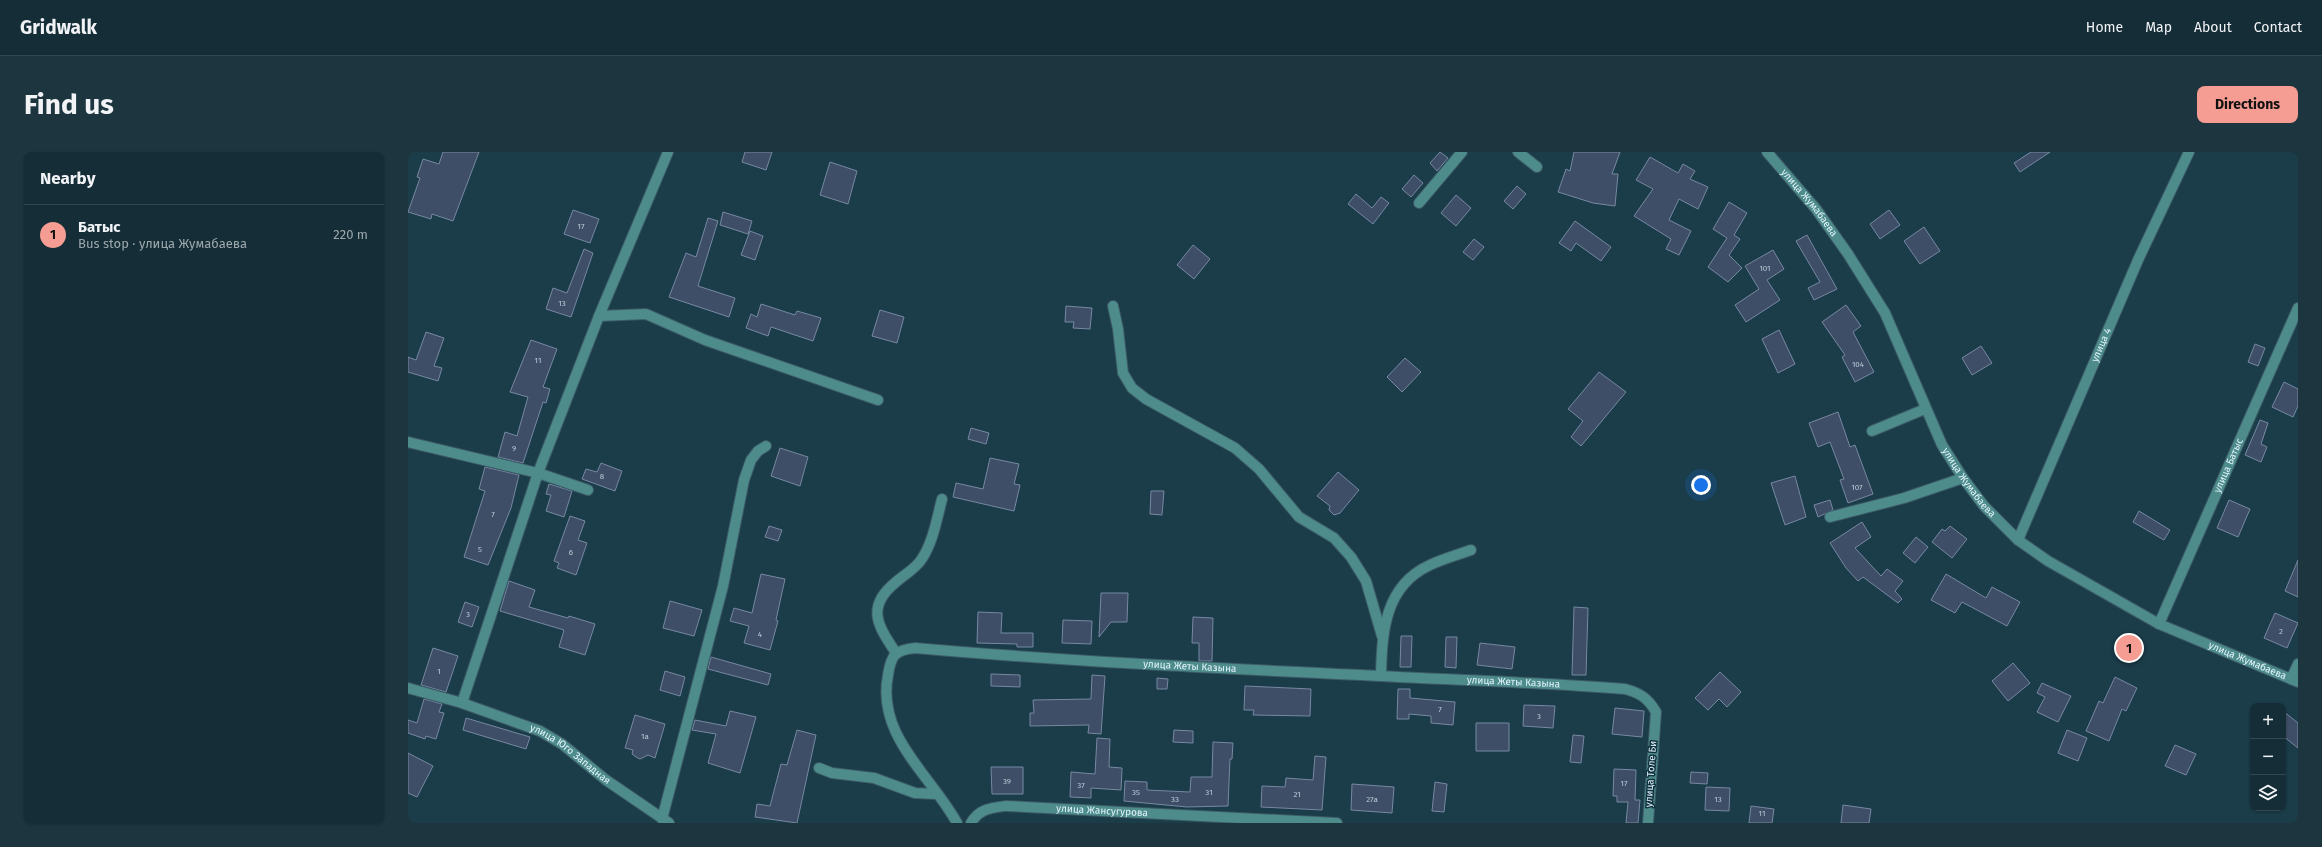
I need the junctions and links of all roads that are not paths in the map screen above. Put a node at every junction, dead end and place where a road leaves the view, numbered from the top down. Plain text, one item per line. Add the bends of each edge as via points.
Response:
1 (668, 152) edge
2 (1462, 152) edge
3 (1518, 152) edge
4 (1767, 152) edge
5 (2189, 152) edge
6 (1537, 167) dead end
7 (1419, 203) dead end
8 (1113, 306) dead end
9 (2298, 308) edge
10 (599, 316) junction
11 (2294, 326) edge
12 (878, 400) dead end
13 (1926, 409) junction
14 (1872, 431) dead end
15 (408, 442) edge
16 (766, 446) dead end
17 (538, 473) junction
18 (1963, 478) junction
19 (588, 490) dead end
20 (942, 499) dead end
21 (1830, 517) dead end
22 (2018, 540) junction
23 (1471, 550) dead end
24 (2159, 624) junction
25 (1382, 636) junction
26 (896, 653) junction
27 (2298, 664) edge
28 (1381, 676) junction
29 (2295, 681) edge
30 (408, 688) edge
31 (462, 703) junction
32 (1655, 725) joint
33 (819, 768) dead end
34 (936, 794) junction
35 (666, 821) edge
36 (957, 823) edge
37 (971, 823) edge
38 (1337, 823) edge
39 (1648, 823) edge

1 - 10 street
2 - 7 street
3 - 6 street
4 - 13 street, улица Жумабаева via 1816,209 1885,313
5 - 22 street, улица 4 via 2138,260
8 - 25 street via 1123,373 1132,388 1146,399 1235,448 1259,469 1299,517 1334,538 1351,556 1366,581
9 - 11 street, улица Батыс
10 - 12 street via 646,314 704,340
10 - 17 street
11 - 24 street, улица Батыс
13 - 14 street
13 - 18 street, улица Жумабаева via 1942,445
15 - 17 street
16 - 35 street via 751,460 744,480 723,586
17 - 19 street
17 - 31 street
18 - 21 street via 1904,498
18 - 22 street, улица Жумабаева via 1984,506
20 - 26 street via 928,546 920,561 894,583 879,601 876,610 882,633
22 - 24 street, улица Жумабаева via 2048,561
23 - 25 street via 1429,566 1410,579 1394,595
24 - 29 street, улица Жумабаева
25 - 28 street
26 - 28 street, улица Жеты Казына via 915,648 1036,658
26 - 34 street via 886,686 886,702 891,725
27 - 29 street
28 - 32 street, улица Жеты Казына via 1534,682 1625,689 1639,693 1650,702 1656,712
30 - 31 street, улица Юго Западная
31 - 35 street, улица Юго Западная via 540,731 562,744 606,780
32 - 39 street, улица Толе Би
33 - 34 street via 832,773 874,778 915,793
34 - 36 street
37 - 38 street, улица Жансугурова via 975,816 987,808 1006,806

